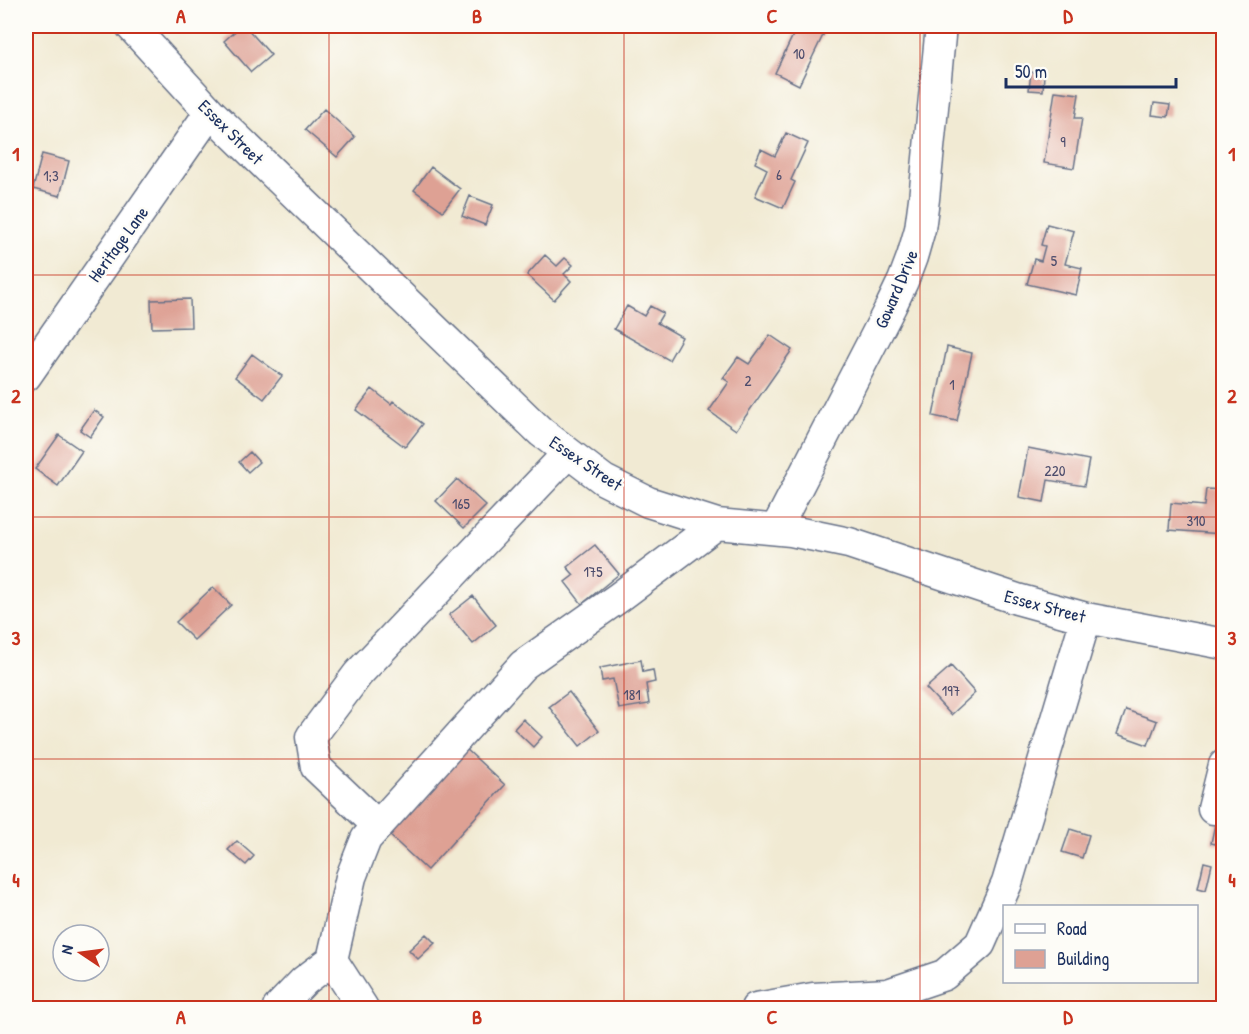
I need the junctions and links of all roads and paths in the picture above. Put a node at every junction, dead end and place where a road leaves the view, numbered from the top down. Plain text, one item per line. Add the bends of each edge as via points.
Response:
1 (131, 26) edge
2 (941, 26) edge
3 (210, 112) junction
4 (26, 376) edge
5 (567, 453) junction
6 (717, 524) junction
7 (776, 529) junction
8 (1086, 618) junction
9 (1224, 644) edge
10 (1224, 765) edge
11 (1213, 809) dead end
12 (378, 826) junction
13 (332, 960) junction
14 (278, 1008) edge
15 (363, 1008) edge
16 (756, 1008) edge

1 - 3 street, Essex Street
2 - 7 street, Goward Drive via 924,199 912,257 891,306
3 - 4 street, Heritage Lane
3 - 5 street, Essex Street
5 - 6 street, Essex Street via 604,480 648,502
5 - 12 street via 358,674 311,737 316,767
6 - 7 street, Essex Street
6 - 12 street via 523,665
7 - 8 street, Essex Street via 849,543
8 - 9 street, Essex Street
8 - 16 street via 1007,883 980,944 944,975 888,994 813,998
10 - 11 street
12 - 13 street via 366,839 351,877
13 - 14 street
13 - 15 street

